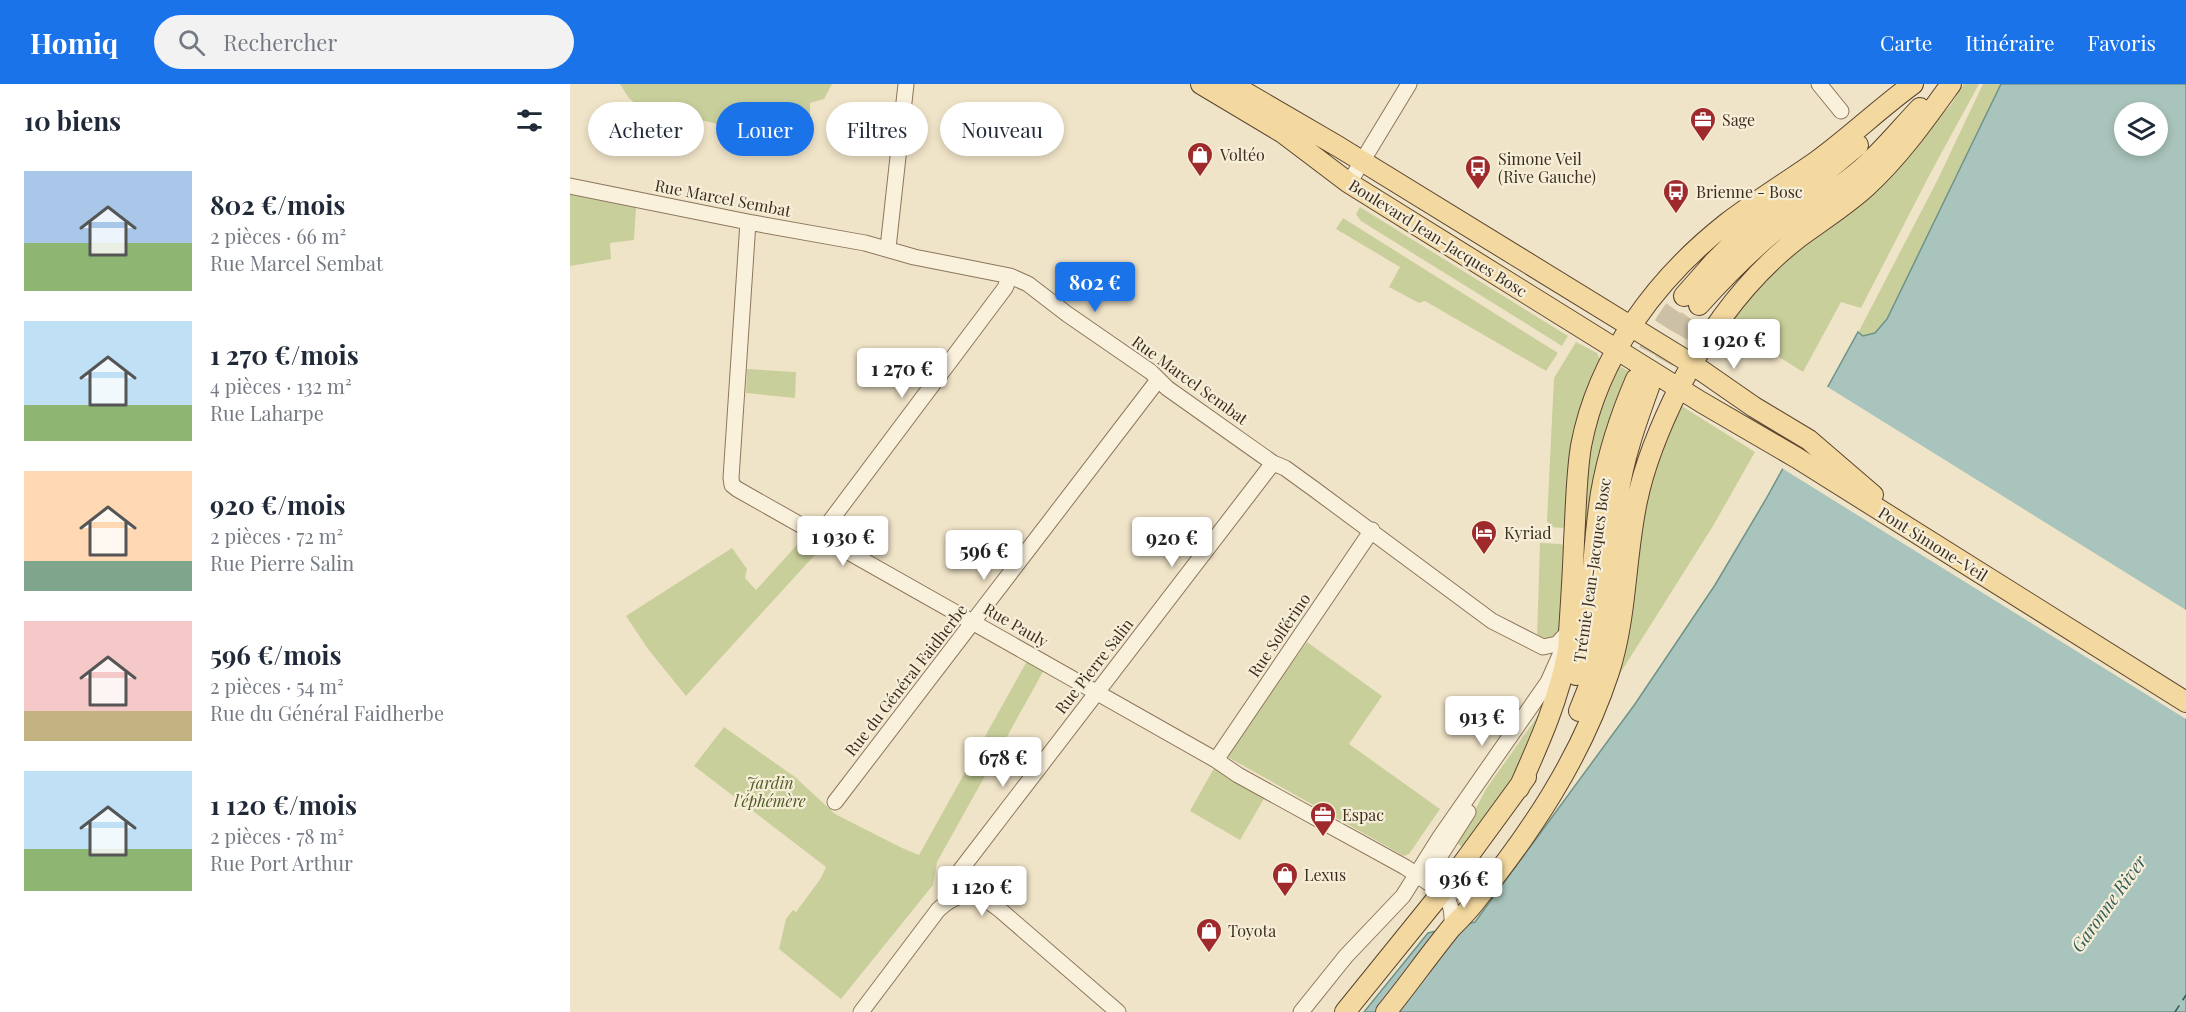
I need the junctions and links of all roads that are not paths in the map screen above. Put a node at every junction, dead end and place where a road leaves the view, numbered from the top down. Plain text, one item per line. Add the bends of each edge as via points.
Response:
1 (906, 84) edge
2 (1201, 84) edge
3 (1206, 84) edge
4 (1231, 84) edge
5 (1409, 84) edge
6 (1819, 84) edge
7 (1914, 84) edge
8 (1943, 84) edge
9 (1951, 84) edge
10 (1841, 111) dead end
11 (1362, 161) junction
12 (1349, 183) junction
13 (570, 186) edge
14 (748, 222) junction
15 (888, 249) junction
16 (1010, 276) junction
17 (1631, 327) junction
18 (1617, 350) junction
19 (1692, 364) junction
20 (1158, 380) junction
21 (1679, 388) junction
22 (1273, 463) junction
23 (1372, 530) junction
24 (819, 536) junction
25 (974, 622) junction
26 (1569, 631) junction
27 (2186, 689) edge
28 (1096, 693) junction
29 (2186, 702) edge
30 (1506, 743) junction
31 (1216, 760) junction
32 (1519, 788) junction
33 (835, 802) dead end
34 (1522, 840) junction
35 (1416, 874) junction
36 (1484, 890) junction
37 (1442, 892) junction
38 (959, 896) junction
39 (1452, 927) junction
40 (861, 1012) edge
41 (1118, 1012) edge
42 (1301, 1012) edge
43 (1345, 1012) edge
44 (1386, 1012) edge

1 - 15 street
2 - 12 main road, Boulevard Jean-Jacques Bosc via 1283,133
3 - 11 street via 1236,94 1334,154
4 - 11 main road, Boulevard Jean-Jacques Bosc
5 - 11 street
6 - 10 street
7 - 8 main road via 1845,156 1741,235 1715,261 1691,301 1786,222 1869,163
7 - 17 main road via 1837,146 1711,236 1662,284
9 - 19 main road via 1882,172 1781,252 1747,287
11 - 12 street
11 - 17 main road, Boulevard Jean-Jacques Bosc
12 - 18 main road, Boulevard Jean-Jacques Bosc
13 - 14 street, Rue Marcel Sembat
14 - 15 street, Rue Marcel Sembat
14 - 24 street, Rue Pauly via 732,485
15 - 16 street, Rue Marcel Sembat
16 - 20 street, Rue Marcel Sembat via 1028,284
16 - 24 street via 1005,288
17 - 18 main road
17 - 19 main road, Boulevard Jean-Jacques Bosc
18 - 21 main road, Boulevard Jean-Jacques Bosc
18 - 26 main road via 1589,413 1581,447
19 - 21 main road
19 - 27 main road, Pont Simone-Veil via 1809,440 1876,497
20 - 22 street, Rue Marcel Sembat
20 - 25 street, Rue du Général Faidherbe
21 - 29 main road, Pont Simone-Veil
21 - 34 main road via 1656,437 1637,501 1623,607 1609,672 1574,755
22 - 23 street, Rue Marcel Sembat
22 - 28 street, Rue Pierre Salin
23 - 26 street, Rue Marcel Sembat via 1492,621 1533,643 1543,647 1557,644
23 - 31 street, Rue Solférino
24 - 25 street, Rue Pauly
25 - 28 street, Rue Pauly
25 - 33 street, Rue du Général Faidherbe
26 - 30 street via 1548,682
26 - 32 main road via 1565,669 1553,707
28 - 31 street, Rue Pauly
28 - 38 street, Rue Pierre Salin via 959,872
30 - 35 street
30 - 37 street via 1438,859 1435,877
31 - 35 street, Rue Pauly
32 - 34 main road, Trémie Jean-Jacques Bosc via 1560,721 1579,667 1601,494 1618,421 1642,383 1618,496 1604,635 1584,699
32 - 37 main road
34 - 36 main road
35 - 37 street, Rue Pauly
35 - 42 street via 1403,896 1346,956
36 - 37 street
36 - 39 main road
37 - 39 street via 1451,905
37 - 43 main road
38 - 40 street via 938,910
38 - 41 street via 975,895 986,900
39 - 44 main road

